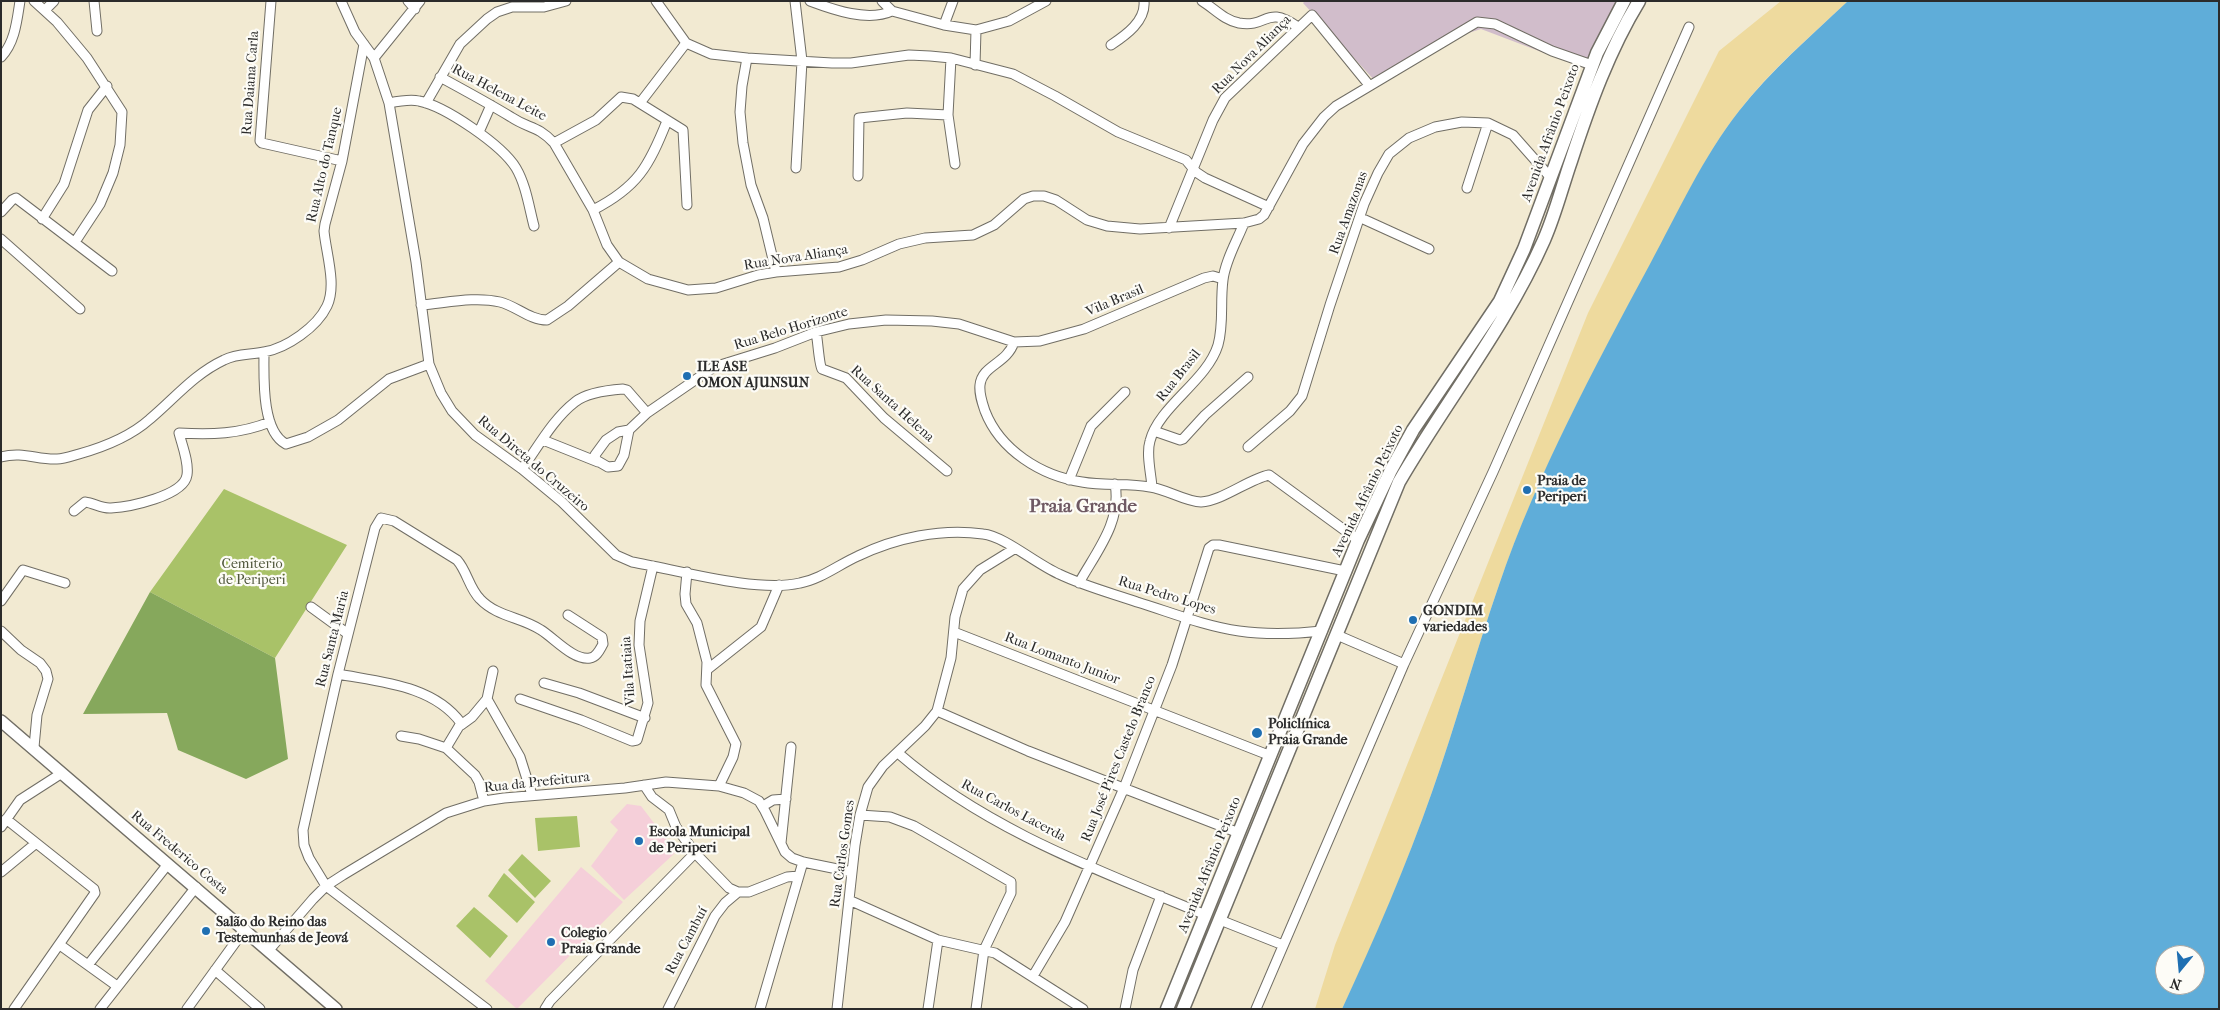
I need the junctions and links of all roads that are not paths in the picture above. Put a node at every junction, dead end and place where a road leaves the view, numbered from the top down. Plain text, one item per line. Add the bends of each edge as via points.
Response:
1 (20, 1) edge
2 (34, 1) edge
3 (54, 1) edge
4 (94, 1) edge
5 (271, 1) edge
6 (341, 1) edge
7 (408, 1) edge
8 (566, 1) edge
9 (656, 1) edge
10 (795, 1) edge
11 (810, 1) edge
12 (882, 1) edge
13 (953, 1) edge
14 (1046, 1) edge
15 (1144, 1) edge
16 (1202, 1) edge
17 (1624, 1) edge
18 (1639, 1) edge
19 (521, 4) edge
20 (418, 5) edge
21 (45, 10) junction
22 (892, 11) junction
23 (944, 25) junction
24 (1298, 27) junction
25 (1689, 27) dead end
26 (976, 30) junction
27 (97, 31) dead end
28 (686, 43) junction
29 (364, 44) junction
30 (1111, 45) dead end
31 (1, 57) edge
32 (374, 58) junction
33 (747, 58) junction
34 (951, 58) junction
35 (802, 61) junction
36 (975, 64) junction
37 (1592, 65) junction
38 (440, 77) junction
39 (1368, 85) junction
40 (107, 86) junction
41 (389, 102) junction
42 (426, 103) junction
43 (640, 103) junction
44 (491, 105) junction
45 (948, 115) junction
46 (667, 121) junction
47 (1488, 123) junction
48 (479, 132) junction
49 (554, 144) junction
50 (342, 162) junction
51 (955, 164) dead end
52 (796, 168) dead end
53 (1193, 168) junction
54 (858, 176) dead end
55 (1551, 178) junction
56 (1467, 188) dead end
57 (687, 205) dead end
58 (1269, 207) junction
59 (593, 210) junction
60 (1, 212) edge
61 (1360, 218) junction
62 (42, 219) junction
63 (1244, 223) junction
64 (534, 226) dead end
65 (1169, 228) junction
66 (1, 240) edge
67 (75, 242) junction
68 (1429, 249) dead end
69 (619, 262) junction
70 (112, 271) dead end
71 (776, 272) junction
72 (1223, 279) junction
73 (421, 305) junction
74 (80, 309) dead end
75 (816, 332) junction
76 (1014, 342) junction
77 (264, 352) junction
78 (429, 364) junction
79 (1248, 377) dead end
80 (1125, 392) dead end
81 (647, 413) junction
82 (270, 422) junction
83 (629, 430) junction
84 (1154, 431) junction
85 (543, 440) junction
86 (1248, 447) dead end
87 (1, 456) edge
88 (599, 462) junction
89 (522, 469) junction
90 (947, 471) dead end
91 (1069, 480) junction
92 (1115, 484) junction
93 (1152, 487) junction
94 (74, 511) dead end
95 (1358, 540) junction
96 (1014, 549) junction
97 (653, 566) junction
98 (1345, 571) junction
99 (687, 572) junction
100 (65, 583) dead end
101 (1079, 583) junction
102 (779, 586) junction
103 (1, 601) edge
104 (311, 608) dead end
105 (568, 615) dead end
106 (1188, 618) junction
107 (1, 631) edge
108 (1322, 631) junction
109 (954, 632) junction
110 (348, 634) junction
111 (1337, 635) junction
112 (1404, 664) junction
113 (708, 669) junction
114 (493, 671) dead end
115 (338, 674) junction
116 (544, 682) dead end
117 (487, 699) junction
118 (520, 700) dead end
119 (1154, 709) junction
120 (937, 711) junction
121 (645, 718) junction
122 (1, 721) edge
123 (461, 725) junction
124 (401, 736) dead end
125 (34, 747) junction
126 (791, 747) dead end
127 (446, 748) junction
128 (898, 753) junction
129 (1271, 756) junction
130 (62, 773) junction
131 (644, 785) junction
132 (719, 786) junction
133 (1124, 788) junction
134 (532, 795) junction
135 (786, 800) junction
136 (484, 801) junction
137 (763, 806) junction
138 (860, 815) junction
139 (4, 823) edge
140 (1239, 833) junction
141 (781, 843) junction
142 (35, 844) junction
143 (695, 853) junction
144 (803, 862) junction
145 (168, 864) junction
146 (1090, 866) junction
147 (1, 872) edge
148 (852, 872) junction
149 (798, 876) junction
150 (326, 886) junction
151 (196, 887) junction
152 (738, 892) junction
153 (1161, 896) junction
154 (849, 900) junction
155 (1206, 915) junction
156 (1220, 920) junction
157 (245, 929) junction
158 (938, 940) junction
159 (60, 945) junction
160 (1283, 945) junction
161 (269, 950) junction
162 (984, 950) junction
163 (88, 965) junction
164 (215, 970) junction
165 (1033, 976) junction
166 (117, 986) junction
167 (14, 1009) edge
168 (100, 1009) edge
169 (187, 1009) edge
170 (260, 1009) edge
171 (336, 1009) edge
172 (487, 1009) edge
173 (545, 1009) edge
174 (668, 1009) edge
175 (760, 1009) edge
176 (837, 1009) edge
177 (928, 1009) edge
178 (976, 1009) edge
179 (1083, 1009) edge
180 (1125, 1009) edge
181 (1167, 1009) edge
182 (1183, 1009) edge
183 (1256, 1009) edge

1 - 31 street via 13,35
2 - 21 street
3 - 21 street
4 - 27 street
5 - 50 street, Rua Daiana Carla via 260,141
6 - 29 street, Rua Direta do Cruzeiro
7 - 20 street
8 - 19 street via 544,7
9 - 28 street
10 - 35 street
11 - 22 street via 870,16
12 - 22 street
13 - 23 street
14 - 26 street via 1010,21
15 - 30 street via 1142,16
16 - 24 street via 1235,22 1249,23 1280,16
17 - 37 main road, Avenida Afrânio Peixoto
18 - 111 main road, Avenida Afrânio Peixoto via 1604,71 1546,237 1510,309 1426,435 1399,482
19 - 38 street via 497,12 472,31 455,50
20 - 32 street
21 - 40 street
22 - 23 street
23 - 26 street
24 - 39 street, Rua Nova Aliança via 1312,15
24 - 53 street, Rua Nova Aliança via 1224,98
25 - 112 street via 1494,472
26 - 36 street
28 - 33 street via 711,54
28 - 43 street
29 - 32 street, Rua Direta do Cruzeiro
29 - 50 street, Rua Alto do Tanque
32 - 41 street, Rua Direta do Cruzeiro
33 - 35 street
33 - 71 street via 740,112 743,143 751,185
34 - 35 street via 909,55 850,63
34 - 36 street
34 - 45 street
35 - 52 street
36 - 53 street via 1028,81 1118,132 1181,158
37 - 39 street via 1552,51 1495,24 1477,22
37 - 55 main road, Avenida Afrânio Peixoto
38 - 42 street
38 - 44 street, Rua Helena Leite
39 - 58 street via 1336,106 1313,130
40 - 62 street via 88,110 64,184
40 - 67 street via 122,112 120,146 100,204
41 - 42 street
41 - 73 street, Rua Direta do Cruzeiro
42 - 48 street
43 - 46 street
43 - 49 street via 621,97 596,120
44 - 48 street
44 - 49 street, Rua Helena Leite via 541,130
45 - 51 street
45 - 54 street via 907,113 859,118
46 - 57 street via 684,133
46 - 59 street via 647,167 625,189
47 - 55 street, Rua Amazonas via 1512,134
47 - 56 street
47 - 61 street, Rua Amazonas via 1462,122 1435,127 1398,146 1384,161
48 - 64 street via 510,159 517,170
49 - 59 street, Rua Helena Leite
50 - 77 street, Rua Alto do Tanque via 324,231 330,279 327,306 300,335
53 - 58 street via 1204,178
53 - 65 street, Rua Nova Aliança
55 - 95 main road, Avenida Afrânio Peixoto via 1500,301 1413,430
58 - 63 street, Rua Nova Aliança via 1262,217
59 - 69 street, Rua Nova Aliança via 607,245
60 - 62 street via 16,198
61 - 68 street
61 - 86 street, Rua Amazonas via 1302,396 1290,411
62 - 67 street
63 - 65 street, Rua Nova Aliança
63 - 72 street, Rua Brasil
65 - 71 street, Rua Nova Aliança via 1107,226 1087,220 1056,200 1033,196 1024,199 994,225 973,235 911,241 839,267
66 - 74 street
67 - 70 street
69 - 71 street, Rua Nova Aliança via 648,279 688,290 716,288
69 - 73 street via 547,320 489,300
72 - 76 street, Vila Brasil via 1214,276 1204,278 1084,329 1053,338
72 - 84 street, Rua Brasil via 1218,346 1210,363
73 - 78 street, Rua Direta do Cruzeiro
75 - 76 street, Rua Belo Horizonte via 865,322 932,321 959,324
75 - 81 street, Rua Belo Horizonte via 714,367
75 - 90 street, Rua Santa Helena via 822,369 846,378 884,418
76 - 91 street via 1005,358 981,379 984,409 993,428 1015,452 1039,468
77 - 82 street via 265,399
77 - 87 street, Rua Alto do Tanque via 233,356 208,368 149,420 100,448 60,460 30,454
78 - 82 street via 389,379 338,420 292,444 281,441
78 - 89 street, Rua Direta do Cruzeiro via 441,393 458,418
79 - 84 street via 1183,439
80 - 91 street via 1091,426
81 - 83 street, Rua Belo Horizonte
81 - 85 street via 623,388 590,395 576,401
82 - 94 street via 226,434 179,433 187,474 175,490 111,508 85,502
83 - 88 street, Rua Belo Horizonte via 618,432 606,440 595,455
83 - 88 street via 620,464 611,467
84 - 93 street, Rua Brasil via 1149,447
85 - 88 street
85 - 89 street
89 - 97 street, Rua Direta do Cruzeiro via 616,554 626,560
91 - 92 street
92 - 93 street
92 - 101 street via 1117,505 1112,524
93 - 95 street via 1202,502 1269,475
95 - 98 main road, Avenida Afrânio Peixoto
96 - 101 street, Rua Pedro Lopes via 1037,564
96 - 102 street, Rua Direta do Cruzeiro via 1002,540 982,534 941,533 914,537 858,555 800,584
96 - 109 street, Rua Carlos Gomes via 980,570 963,589
97 - 99 street, Rua Direta do Cruzeiro
97 - 121 street, Vila Itatiaia via 640,621 639,645 648,703
98 - 106 street, Rua José Pires Castelo Branco via 1213,544 1206,552
98 - 108 main road, Avenida Afrânio Peixoto
99 - 102 street, Rua Direta do Cruzeiro via 746,584
99 - 113 street via 686,604 698,629
100 - 103 street via 21,571
101 - 106 street, Rua Pedro Lopes
102 - 113 street via 761,627
104 - 110 street
105 - 110 street, Rua Santa Maria via 602,637 603,644 593,657 564,648 540,629 488,606 476,594 457,560 385,518 378,521 375,528
106 - 108 street, Rua Pedro Lopes via 1246,632 1290,634
106 - 119 street, Rua José Pires Castelo Branco
107 - 125 street via 46,671 48,679 37,715
108 - 129 main road, Avenida Afrânio Peixoto
109 - 119 street, Rua Lomanto Junior
109 - 120 street, Rua Carlos Gomes
110 - 115 street, Rua Santa Maria
111 - 112 street
111 - 156 main road, Avenida Afrânio Peixoto
112 - 160 street
113 - 132 street via 706,684 736,744
114 - 117 street
115 - 123 street via 416,691 446,709
115 - 150 street, Rua Santa Maria via 303,830 309,858
116 - 121 street
117 - 123 street
117 - 134 street via 520,757
118 - 121 street, Vila Itatiaia via 634,741 638,739
119 - 129 street, Rua Lomanto Junior
119 - 133 street, Rua José Pires Castelo Branco
120 - 128 street, Rua Carlos Gomes
120 - 133 street
122 - 125 main road, Rua Frederico Costa
123 - 127 street
124 - 127 street
125 - 130 main road, Rua Frederico Costa
126 - 135 street
127 - 136 street via 475,775
128 - 138 street, Rua Carlos Gomes via 874,775
128 - 146 street, Rua Carlos Lacerda via 956,798 1031,840
129 - 140 main road, Avenida Afrânio Peixoto
130 - 139 street via 20,800
130 - 145 main road, Rua Frederico Costa
131 - 132 street, Rua da Prefeitura via 679,782
131 - 134 street, Rua da Prefeitura
131 - 143 street via 652,797 669,810 676,827
132 - 137 street, Rua da Prefeitura via 744,793
133 - 140 street
133 - 146 street, Rua José Pires Castelo Branco
134 - 136 street, Rua da Prefeitura
135 - 137 street via 773,800
135 - 141 street
136 - 150 street, Rua da Prefeitura via 446,813
137 - 141 street
138 - 148 street, Rua Carlos Gomes
138 - 162 street via 890,817 914,826 1011,882 1011,893
139 - 142 street
140 - 155 main road, Avenida Afrânio Peixoto
141 - 144 street via 788,856
142 - 147 street
142 - 159 street via 94,891 94,896
143 - 152 street via 729,888
143 - 173 street
144 - 148 street
144 - 149 street
145 - 151 main road, Rua Frederico Costa
145 - 163 street
146 - 153 street, Rua Carlos Lacerda
146 - 165 street, Rua José Pires Castelo Branco via 1065,922
148 - 154 street, Rua Carlos Gomes
149 - 152 street via 786,877 749,892
149 - 175 street
150 - 161 street, Rua da Prefeitura
150 - 172 street, Rua Santa Maria
151 - 157 main road, Rua Frederico Costa
151 - 166 street
152 - 174 street, Rua Cambuí via 715,916
153 - 155 street, Rua Carlos Lacerda
153 - 180 street via 1137,957
154 - 158 street
154 - 176 street, Rua Carlos Gomes
155 - 181 main road, Avenida Afrânio Peixoto
156 - 160 street
156 - 182 main road, Avenida Afrânio Peixoto
157 - 161 main road, Rua Frederico Costa
157 - 164 street
158 - 162 street
158 - 177 street
159 - 163 street
159 - 167 street
160 - 183 street
161 - 171 main road, Rua Frederico Costa
162 - 165 street via 995,953
162 - 178 street
163 - 166 street
164 - 169 street
164 - 170 street
165 - 179 street
166 - 168 street

